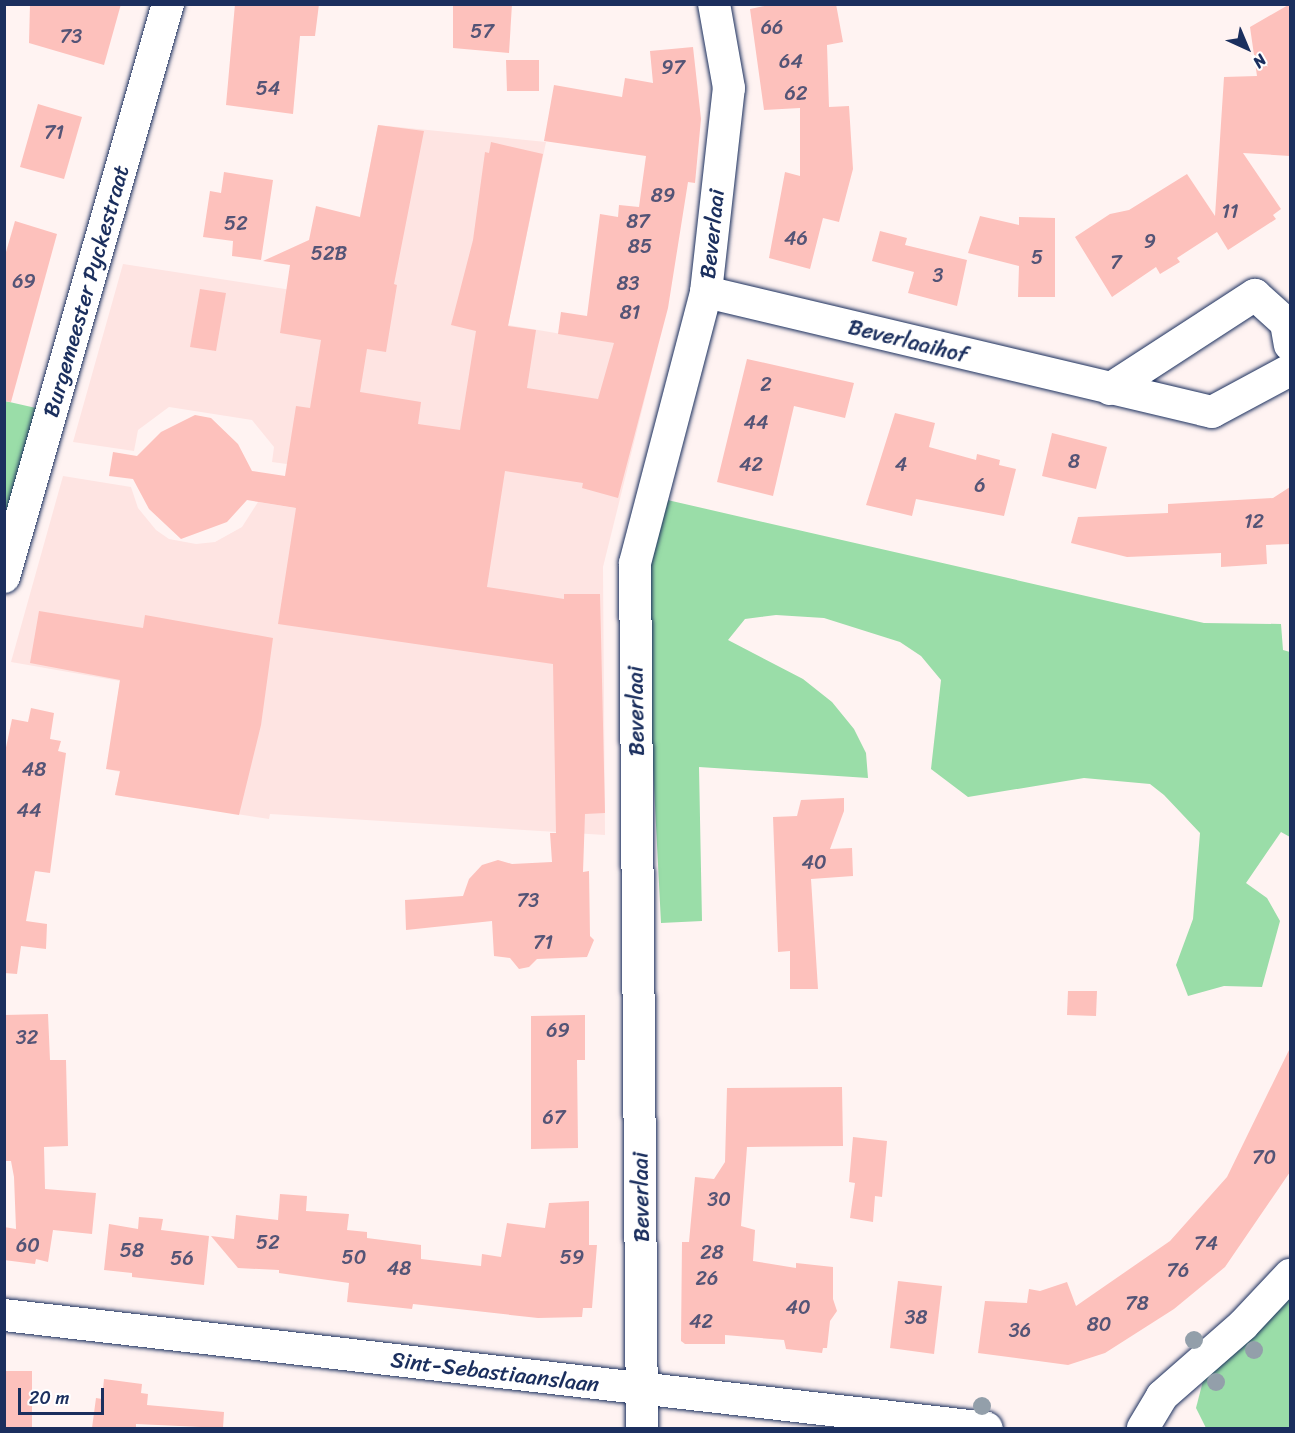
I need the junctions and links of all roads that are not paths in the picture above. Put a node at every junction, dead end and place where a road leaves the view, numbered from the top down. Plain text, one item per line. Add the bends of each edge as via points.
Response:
1 (168, 4) edge
2 (714, 4) edge
3 (706, 292) junction
4 (1290, 345) edge
5 (1290, 370) edge
6 (1110, 389) junction
7 (4, 577) edge
8 (1290, 1275) edge
9 (4, 1315) edge
10 (643, 1389) junction
11 (642, 1428) edge
12 (987, 1428) edge
13 (1143, 1428) edge

1 - 7 street, Burgemeester Pyckestraat
2 - 3 street, Beverlaai via 729,88
3 - 6 street, Beverlaaihof
3 - 10 street, Beverlaai via 635,563
4 - 6 street via 1286,323 1255,295
5 - 6 street, Beverlaaihof via 1212,412
8 - 13 street via 1243,1325 1162,1396
9 - 10 street, Sint-Sebastiaanslaan
10 - 11 street, Beverlaai
10 - 12 street, Sint-Sebastiaanslaan

